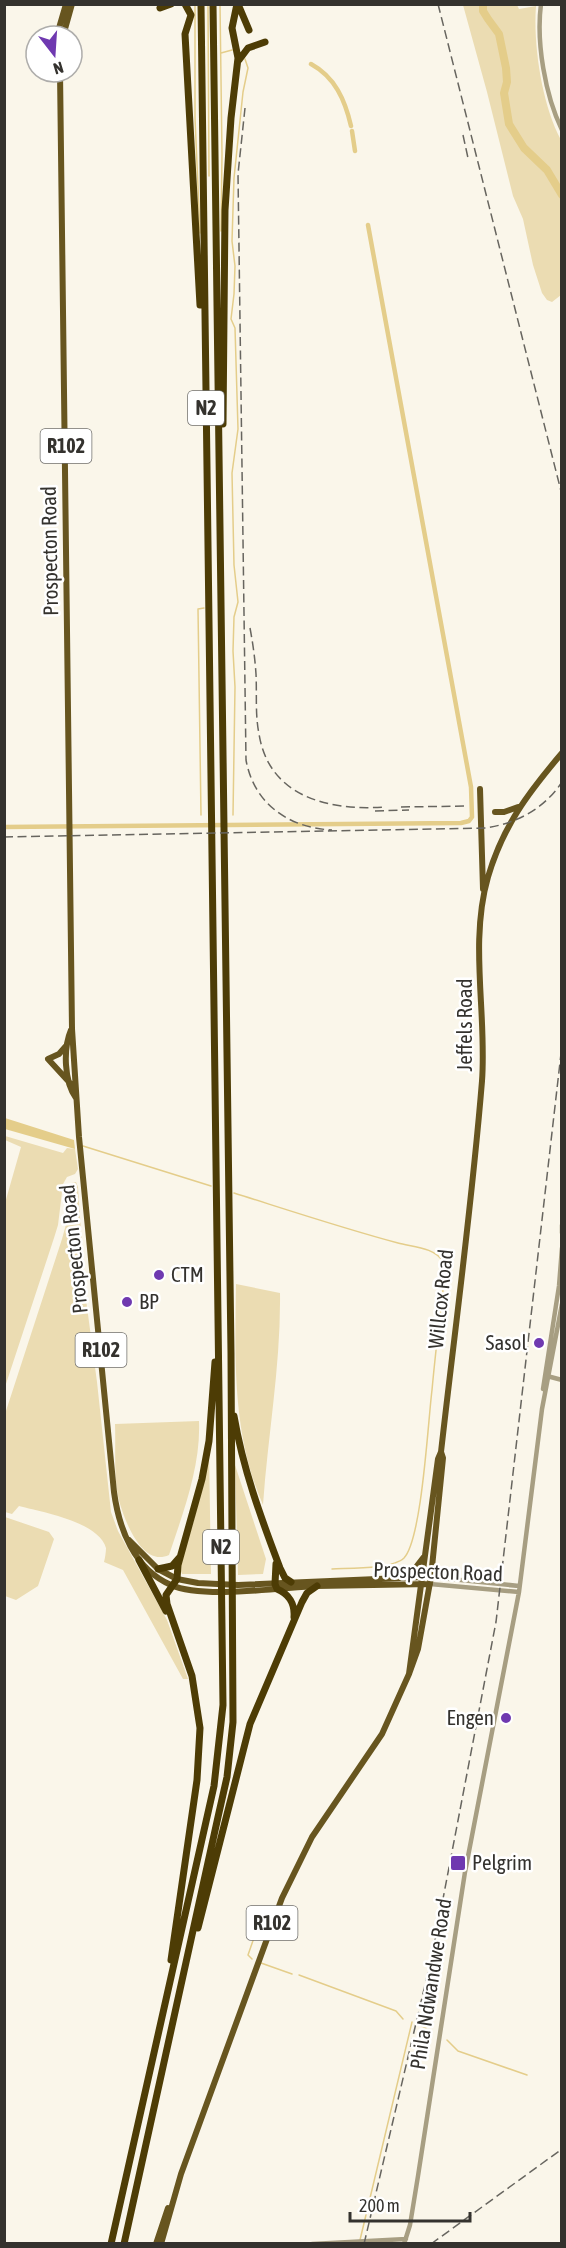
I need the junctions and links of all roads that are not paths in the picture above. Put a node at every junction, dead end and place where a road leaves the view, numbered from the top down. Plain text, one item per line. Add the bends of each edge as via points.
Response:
1 (171, 4) edge
2 (185, 4) edge
3 (201, 4) edge
4 (213, 4) edge
5 (238, 4) edge
6 (541, 4) edge
7 (69, 5) edge
8 (160, 8) dead end
9 (66, 24) edge
10 (249, 30) dead end
11 (265, 42) dead end
12 (238, 62) junction
13 (60, 84) edge
14 (561, 130) edge
15 (206, 370) junction
16 (219, 476) junction
17 (561, 754) edge
18 (480, 789) dead end
19 (519, 807) junction
20 (495, 812) dead end
21 (484, 898) junction
22 (72, 1029) junction
23 (67, 1046) junction
24 (70, 1084) junction
25 (76, 1098) junction
26 (475, 1151) joint
27 (561, 1225) edge
28 (561, 1233) edge
29 (561, 1248) edge
30 (561, 1304) edge
31 (219, 1347) junction
32 (546, 1375) junction
33 (561, 1380) edge
34 (231, 1397) junction
35 (441, 1452) junction
36 (128, 1538) junction
37 (426, 1552) junction
38 (180, 1558) junction
39 (276, 1558) junction
40 (139, 1560) junction
41 (158, 1569) junction
42 (393, 1577) junction
43 (430, 1580) junction
44 (422, 1581) junction
45 (174, 1582) junction
46 (291, 1582) junction
47 (276, 1586) junction
48 (317, 1586) junction
49 (519, 1589) junction
50 (293, 1622) junction
51 (173, 1624) junction
52 (409, 1674) junction
53 (182, 1985) junction
54 (169, 1989) junction
55 (383, 2240) junction
56 (405, 2241) edge
57 (160, 2243) edge
58 (111, 2244) edge
59 (124, 2244) edge
60 (312, 2244) edge
61 (390, 2244) edge

1 - 8 highway
2 - 15 highway via 191,15 186,45
3 - 15 highway, N2
4 - 16 highway, N2
5 - 10 highway
5 - 12 highway via 232,28
6 - 14 street via 542,61
7 - 9 main road
11 - 12 highway via 248,48
12 - 16 highway via 225,210 223,466
13 - 22 main road, Prospecton Road / R102
15 - 31 highway, N2
16 - 34 highway, N2
17 - 19 main road
18 - 21 main road
19 - 20 main road
19 - 21 main road via 492,862
21 - 26 main road, Jeffels Road via 480,935 482,1078
22 - 23 main road, R102
22 - 25 main road, R102
23 - 24 main road, R102
23 - 24 main road via 48,1059
24 - 25 main road, R102
25 - 36 main road, Prospecton Road / R102 via 114,1492 118,1517
26 - 35 main road, Willcox Road
27 - 28 street
29 - 32 street, Phila Ndwandwe Road
30 - 32 street, Phila Ndwandwe Road
31 - 38 highway via 215,1352 213,1410 202,1479
31 - 54 highway, N2 via 222,1723 214,1786
32 - 33 street
32 - 49 street, Phila Ndwandwe Road
34 - 39 highway via 244,1466
34 - 53 highway, N2 via 233,1722 227,1777
35 - 37 main road, Willcox Road
35 - 43 main road, Willcox Road
36 - 40 main road, Prospecton Road / R102
36 - 41 main road, Prospecton Road / R102
37 - 42 main road via 413,1571
37 - 44 main road, Willcox Road
38 - 41 highway via 171,1566
38 - 45 highway
39 - 46 highway
39 - 47 highway
40 - 45 main road, Prospecton Road / R102 via 155,1576
40 - 51 highway
41 - 45 main road, Prospecton Road / R102
42 - 44 main road, Prospecton Road / R102
42 - 46 main road, Prospecton Road / R102
43 - 44 main road, Prospecton Road / R102
43 - 49 street, Prospecton Road
43 - 52 main road, R102 via 418,1649
44 - 48 main road, Prospecton Road / R102
44 - 52 main road, R102
45 - 47 main road, Prospecton Road / R102 via 217,1588
45 - 51 highway via 166,1599
46 - 47 main road, Prospecton Road / R102
47 - 48 main road, Prospecton Road / R102
47 - 50 highway via 291,1600
48 - 50 highway via 308,1593
49 - 56 street, Phila Ndwandwe Road via 465,1872
50 - 53 highway via 250,1725
51 - 54 highway via 186,1655 198,1703 200,1756
52 - 57 main road, R102 via 382,1734 312,1837 282,1898 175,2191
53 - 59 highway, N2
54 - 58 highway, N2
55 - 56 street
55 - 60 street
55 - 61 street

